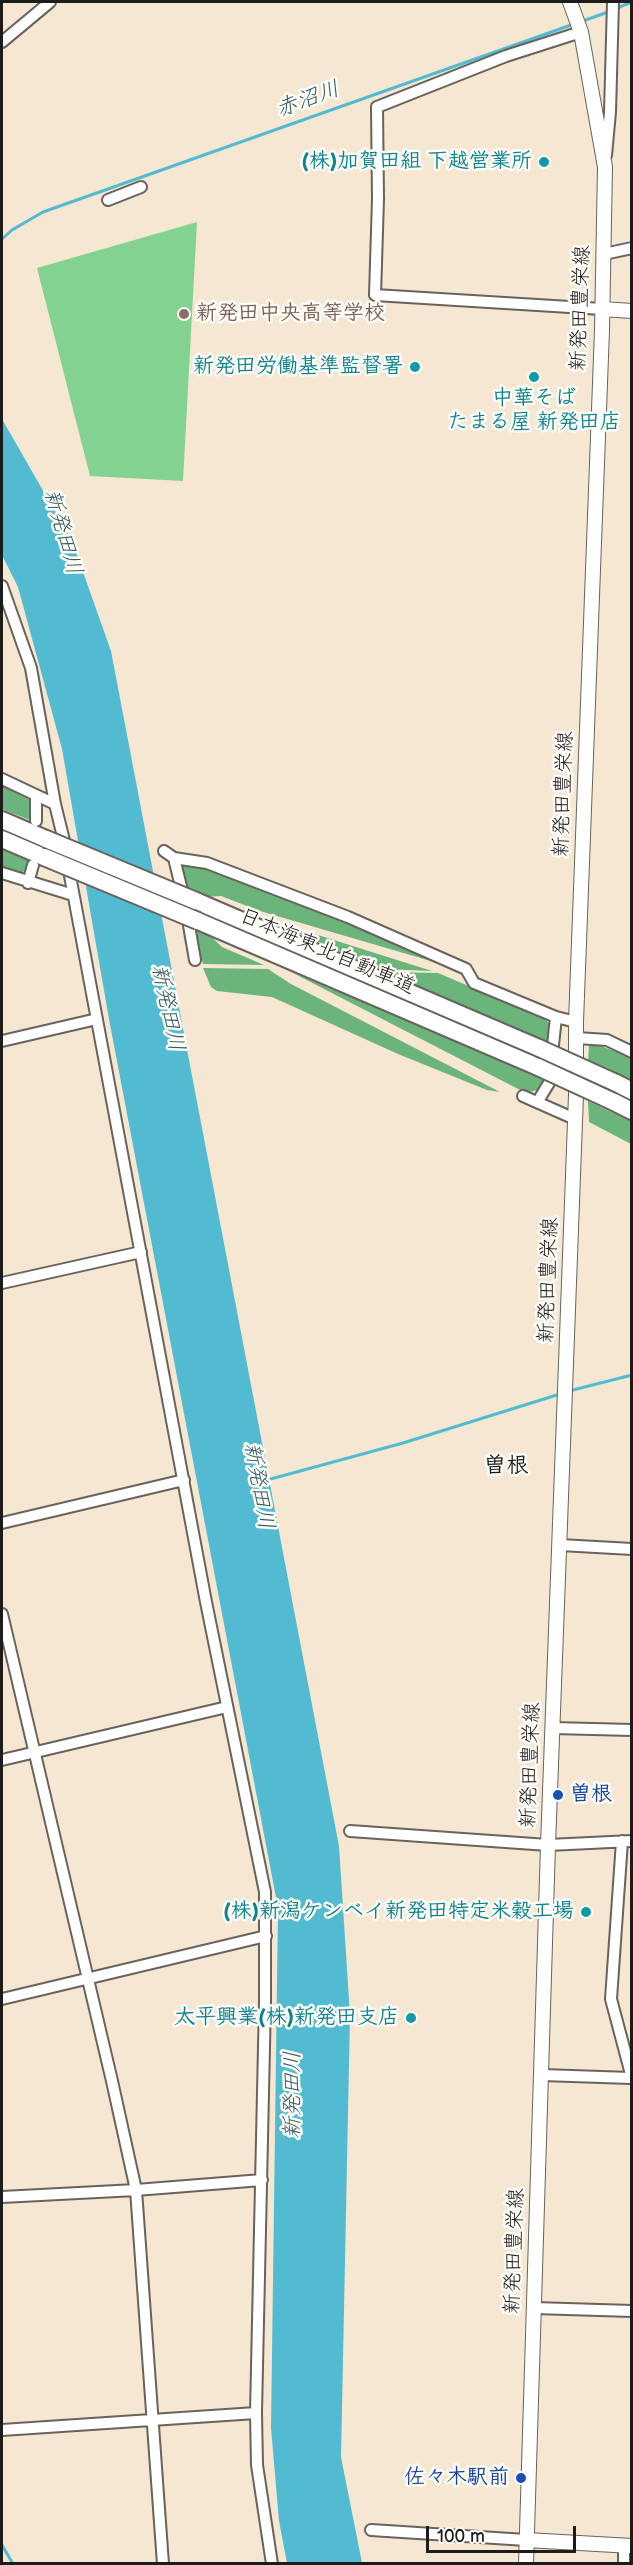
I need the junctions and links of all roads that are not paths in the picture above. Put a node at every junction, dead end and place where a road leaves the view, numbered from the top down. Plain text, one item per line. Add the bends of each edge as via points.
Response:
1 (50, 2) edge
2 (570, 2) edge
3 (613, 2) edge
4 (581, 32) junction
5 (2, 42) edge
6 (605, 167) junction
7 (141, 187) dead end
8 (108, 200) dead end
9 (632, 248) edge
10 (604, 254) junction
11 (602, 309) junction
12 (632, 311) edge
13 (2, 586) edge
14 (2, 779) edge
15 (36, 795) junction
16 (56, 804) junction
17 (2, 820) edge
18 (36, 821) dead end
19 (2, 839) edge
20 (39, 861) junction
21 (2, 873) edge
22 (28, 882) junction
23 (73, 895) junction
24 (195, 960) dead end
25 (556, 1017) junction
26 (97, 1018) junction
27 (576, 1022) junction
28 (577, 1038) junction
29 (2, 1041) edge
30 (632, 1052) edge
31 (632, 1091) edge
32 (523, 1095) dead end
33 (538, 1101) junction
34 (632, 1111) edge
35 (575, 1119) junction
36 (141, 1252) junction
37 (2, 1283) edge
38 (183, 1480) junction
39 (2, 1523) edge
40 (560, 1545) junction
41 (632, 1549) edge
42 (2, 1614) edge
43 (227, 1707) junction
44 (553, 1728) junction
45 (632, 1730) edge
46 (35, 1753) junction
47 (2, 1760) edge
48 (350, 1831) dead end
49 (627, 1841) edge
50 (548, 1845) junction
51 (267, 1936) junction
52 (88, 1980) junction
53 (2, 1999) edge
54 (542, 2075) junction
55 (632, 2078) edge
56 (262, 2180) junction
57 (136, 2190) junction
58 (2, 2197) edge
59 (534, 2308) junction
60 (632, 2311) edge
61 (256, 2413) junction
62 (153, 2421) junction
63 (2, 2430) edge
64 (371, 2530) dead end
65 (526, 2540) junction
66 (628, 2545) edge
67 (162, 2564) edge
68 (272, 2564) edge
69 (526, 2564) edge
70 (624, 2564) edge

1 - 5 street
2 - 4 main road, 新発田豊栄線
3 - 6 street
4 - 6 main road, 新発田豊栄線
4 - 11 street via 506,56 377,107 375,295
6 - 10 main road, 新発田豊栄線
7 - 8 street
9 - 10 street
10 - 11 main road, 新発田豊栄線
11 - 12 main road
11 - 27 main road, 新発田豊栄線
13 - 16 street via 31,668
14 - 15 street
15 - 16 street
15 - 18 street
16 - 23 street
17 - 31 highway, 日本海東北自動車道, bridge
19 - 20 highway, 日本海東北自動車道
20 - 22 street
20 - 34 highway, 日本海東北自動車道, bridge via 198,921
21 - 22 street
22 - 23 street
23 - 26 street
24 - 25 street via 182,886 169,855 207,863 348,917 466,969 474,983
25 - 27 street
25 - 33 street via 549,1083
26 - 29 street
26 - 36 street
27 - 28 main road, 新発田豊栄線
28 - 30 street via 607,1040
28 - 35 main road, 新発田豊栄線
32 - 33 street
33 - 35 street
35 - 40 main road, 新発田豊栄線
36 - 37 street
36 - 38 street
38 - 39 street
38 - 43 street
40 - 41 street
40 - 44 main road, 新発田豊栄線
42 - 46 street
43 - 46 street
43 - 51 street via 265,1892
44 - 45 street
44 - 50 main road, 新発田豊栄線
46 - 47 street
46 - 52 street
48 - 50 street
49 - 50 street
49 - 55 street via 611,1999
50 - 54 main road, 新発田豊栄線
51 - 52 street
51 - 56 street
52 - 53 street
52 - 57 street
54 - 55 street
54 - 59 main road, 新発田豊栄線
56 - 57 street
56 - 61 street
57 - 58 street
57 - 62 street
59 - 60 street
59 - 65 main road, 新発田豊栄線
61 - 62 street
61 - 68 street via 257,2465
62 - 63 street
62 - 67 street
64 - 65 street
65 - 66 main road
65 - 69 main road, 新発田豊栄線
66 - 70 street

